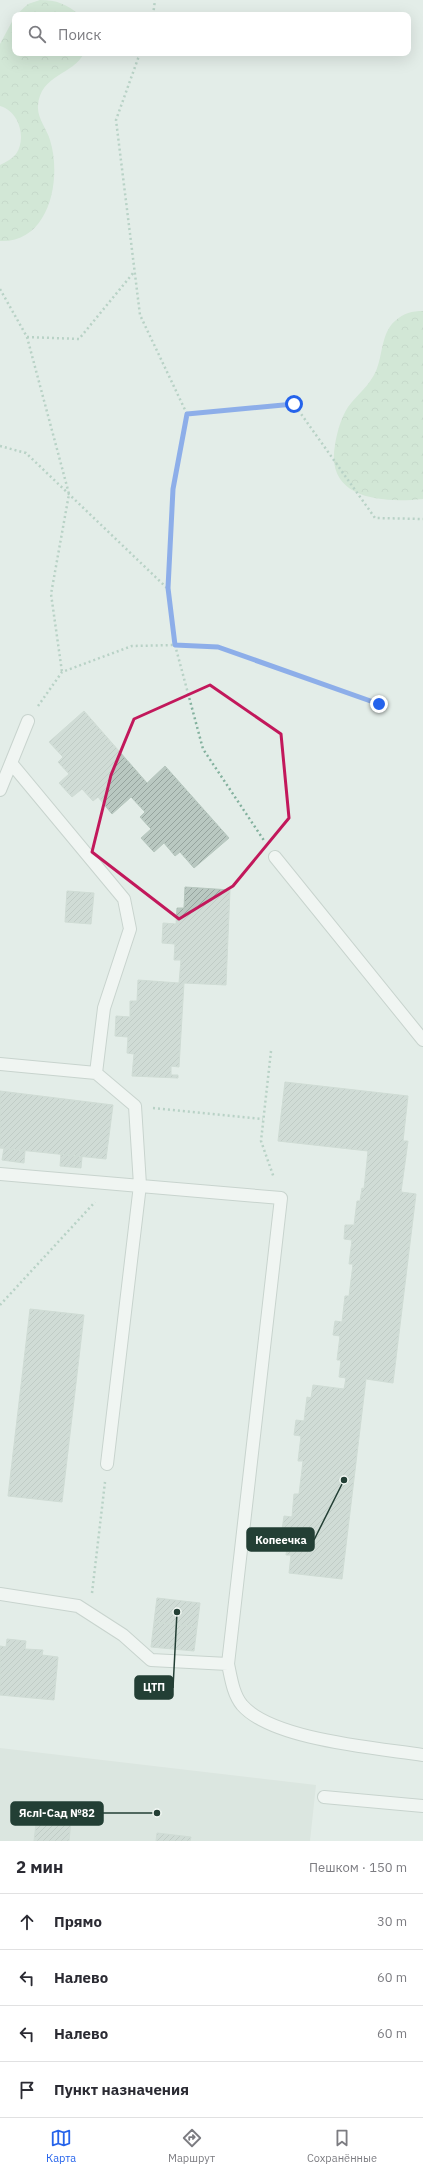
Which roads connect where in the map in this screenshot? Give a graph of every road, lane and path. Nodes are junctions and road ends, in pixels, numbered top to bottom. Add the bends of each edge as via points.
1 (155, 0) edge
2 (153, 12) edge
3 (139, 56) edge
4 (134, 272) junction
5 (0, 289) edge
6 (27, 337) junction
7 (187, 414) junction
8 (0, 446) edge
9 (69, 494) junction
10 (423, 519) edge
11 (168, 588) junction
12 (175, 645) junction
13 (62, 672) junction
14 (379, 704) dead end
15 (28, 721) joint
16 (11, 763) junction
17 (0, 790) edge
18 (275, 857) joint
19 (423, 1040) edge
20 (271, 1051) dead end
21 (0, 1064) edge
22 (96, 1073) junction
23 (135, 1106) junction
24 (263, 1119) junction
25 (0, 1174) edge
26 (113, 1183) junction
27 (140, 1185) junction
28 (281, 1198) junction
29 (0, 1305) edge
30 (107, 1464) joint
31 (0, 1594) edge
32 (90, 1614) junction
33 (228, 1664) junction
34 (423, 1755) edge
35 (324, 1797) dead end
36 (423, 1806) edge

1 - 2 path
3 - 4 path via 116,120
4 - 6 path via 79,339
4 - 7 path via 140,315
5 - 6 path
6 - 9 path
7 - 10 path via 294,404 376,518
7 - 11 path via 173,489
8 - 9 path via 26,453
9 - 11 path
9 - 13 path via 51,594
11 - 12 path
12 - 13 path via 132,646
12 - 14 path via 218,647
12 - 18 path via 203,749
13 - 15 path
15 - 16 street
16 - 17 street
16 - 22 street via 124,899 130,929 104,1008
18 - 19 street
20 - 24 path
21 - 22 street
22 - 23 street
23 - 24 path
23 - 27 street
24 - 28 path via 260,1141
25 - 26 street
26 - 27 street
26 - 29 path
27 - 28 street
27 - 30 street
28 - 33 street
30 - 32 path
31 - 32 street via 78,1606
32 - 33 street via 123,1635 151,1660
33 - 34 street via 234,1689 243,1705 262,1718 303,1736
35 - 36 street

